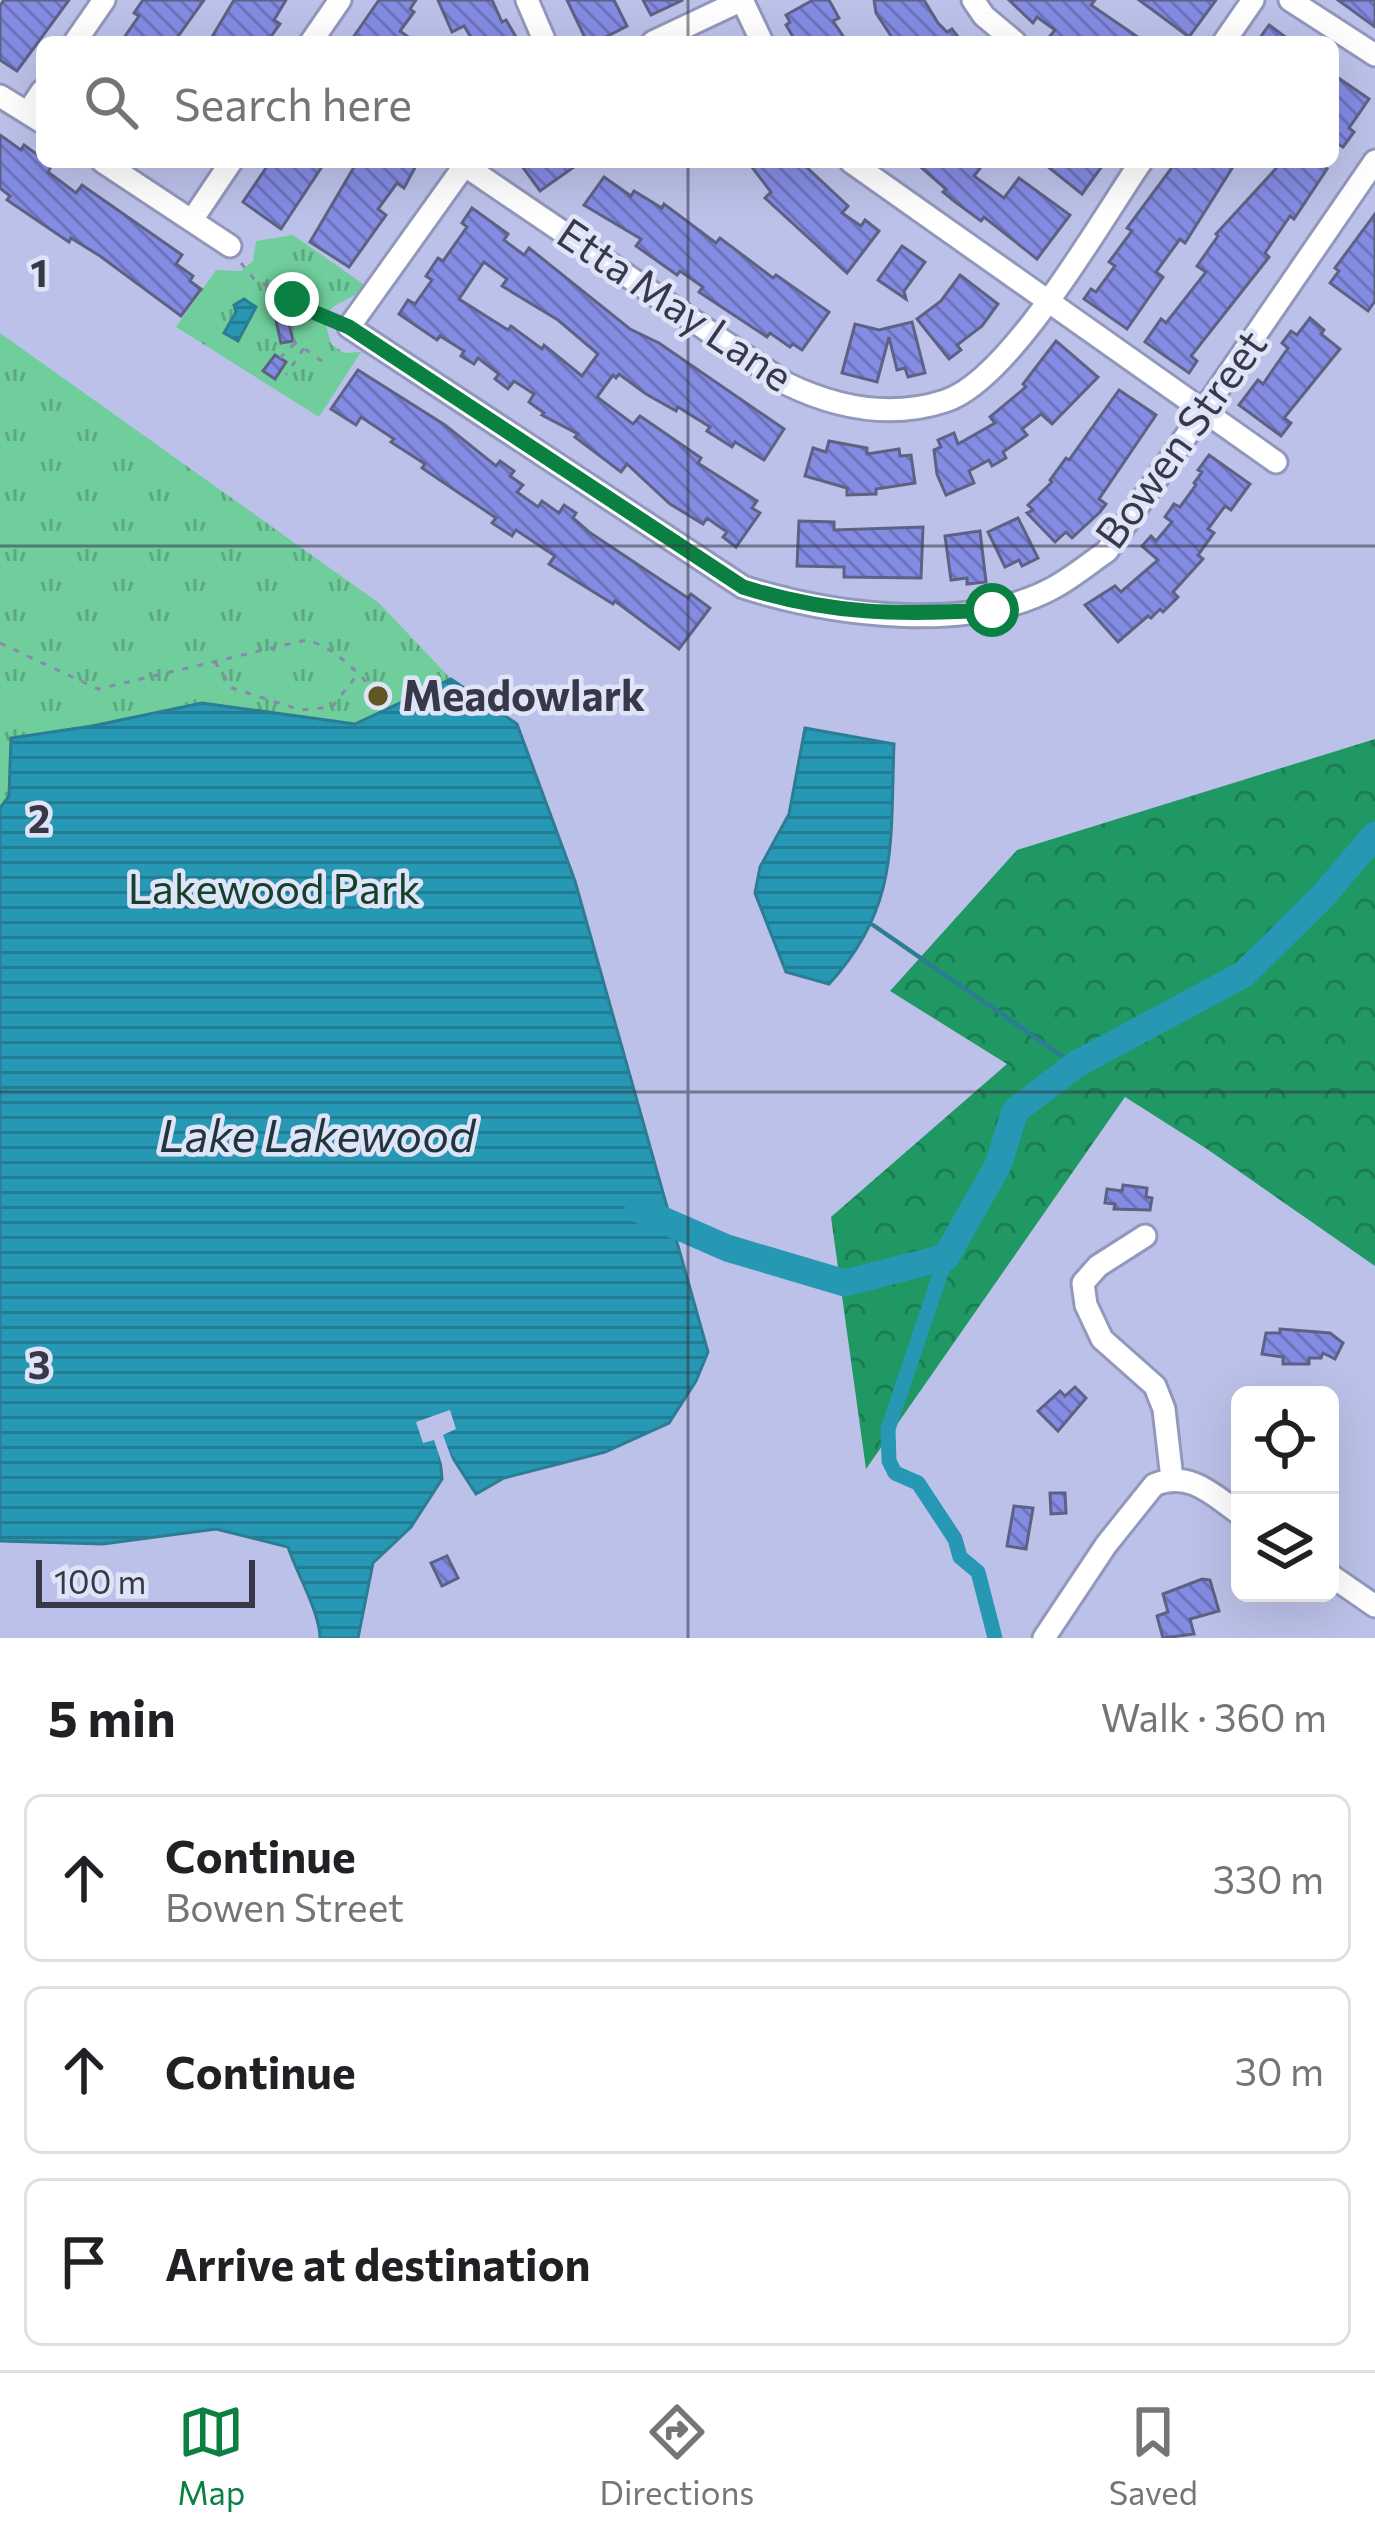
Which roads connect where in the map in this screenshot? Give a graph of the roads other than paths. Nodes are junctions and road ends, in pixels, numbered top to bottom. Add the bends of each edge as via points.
1 (104, 0) edge
2 (340, 0) edge
3 (527, 0) edge
4 (742, 0) edge
5 (973, 0) edge
6 (1253, 0) edge
7 (1290, 0) edge
8 (79, 36) edge
9 (315, 36) edge
10 (542, 36) edge
11 (666, 36) edge
12 (759, 36) edge
13 (1008, 36) edge
14 (1228, 36) edge
15 (1375, 56) edge
16 (0, 96) edge
17 (35, 117) edge
18 (1375, 161) edge
19 (112, 168) edge
20 (227, 168) edge
21 (463, 168) edge
22 (472, 168) edge
23 (858, 168) edge
24 (1137, 168) edge
25 (192, 220) junction
26 (230, 246) road end
27 (1046, 301) junction
28 (1205, 411) junction
29 (1276, 462) dead end
30 (1144, 1236) dead end
31 (1172, 1479) junction
32 (1231, 1508) edge
33 (1339, 1581) edge
34 (1375, 1606) edge
35 (1044, 1638) edge

1 - 8 street
2 - 9 street
3 - 10 street
4 - 11 street
4 - 12 street
5 - 13 street
6 - 14 street
7 - 15 street
16 - 17 street
18 - 28 street, Bowen Street
19 - 25 street
20 - 25 street
21 - 28 street, Bowen Street via 349,327 743,587 802,605 905,615 992,610 1052,589 1107,550
22 - 27 street, Etta May Lane via 820,400 878,412 948,400 998,366
23 - 27 street
24 - 27 street, Etta May Lane
25 - 26 street
27 - 28 street
28 - 29 street
30 - 31 street via 1083,1283 1102,1339 1155,1386
31 - 32 street via 1191,1480
31 - 35 street via 1144,1493
33 - 34 street

